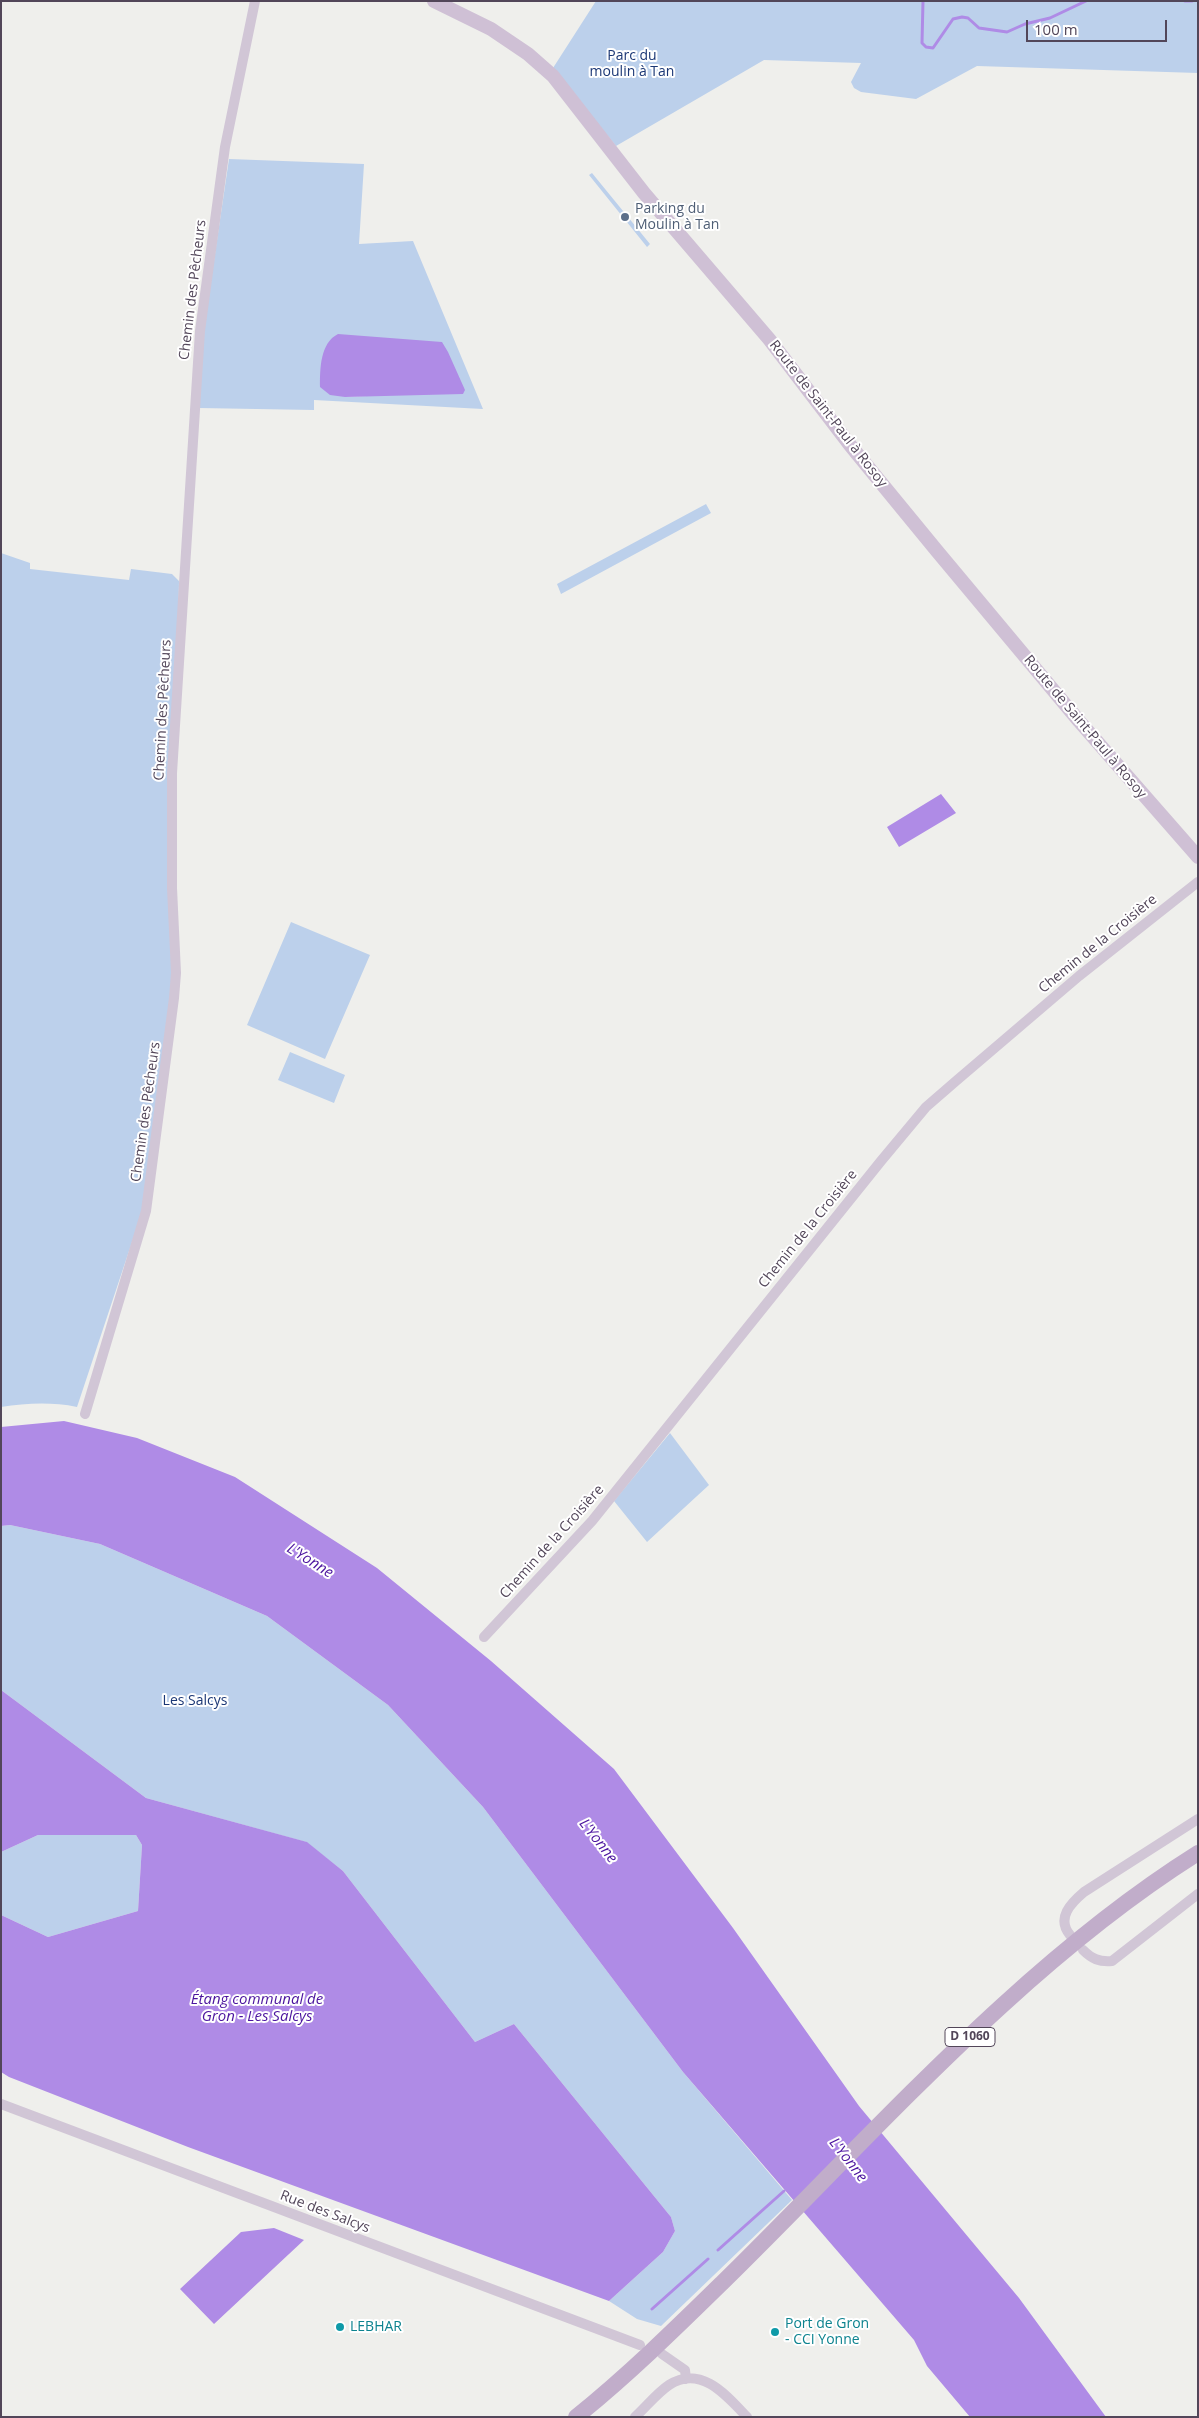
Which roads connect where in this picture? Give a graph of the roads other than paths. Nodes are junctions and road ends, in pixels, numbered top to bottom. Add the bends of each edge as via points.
1 (255, 1) edge
2 (434, 1) edge
3 (1198, 857) edge
4 (1198, 882) edge
5 (85, 1414) dead end
6 (484, 1637) dead end
7 (1198, 1819) edge
8 (1198, 1853) edge
9 (1198, 1894) edge
10 (1070, 1935) dead end
11 (1083, 1950) dead end
12 (1, 2104) edge
13 (640, 2345) dead end
14 (662, 2354) dead end
15 (686, 2379) junction
16 (576, 2417) edge
17 (635, 2417) edge
18 (747, 2417) edge

1 - 5 street, Chemin des Pêcheurs via 226,147 200,330 172,773 174,998 146,1212
2 - 3 street, Route de Saint-Paul à Rosoy via 491,30 528,54 553,76 644,193 769,339 850,445 1079,721
4 - 6 street, Chemin de la Croisière via 1079,976 926,1107 592,1521
7 - 10 street via 1072,1902 1065,1912 1064,1921
8 - 16 main road, D 1060 via 1092,1930 1001,2007 676,2328
9 - 11 street via 1112,1961 1094,1959
12 - 13 street, Rue des Salcys
14 - 15 street via 686,2370
15 - 17 street via 669,2385
15 - 18 street via 715,2386

